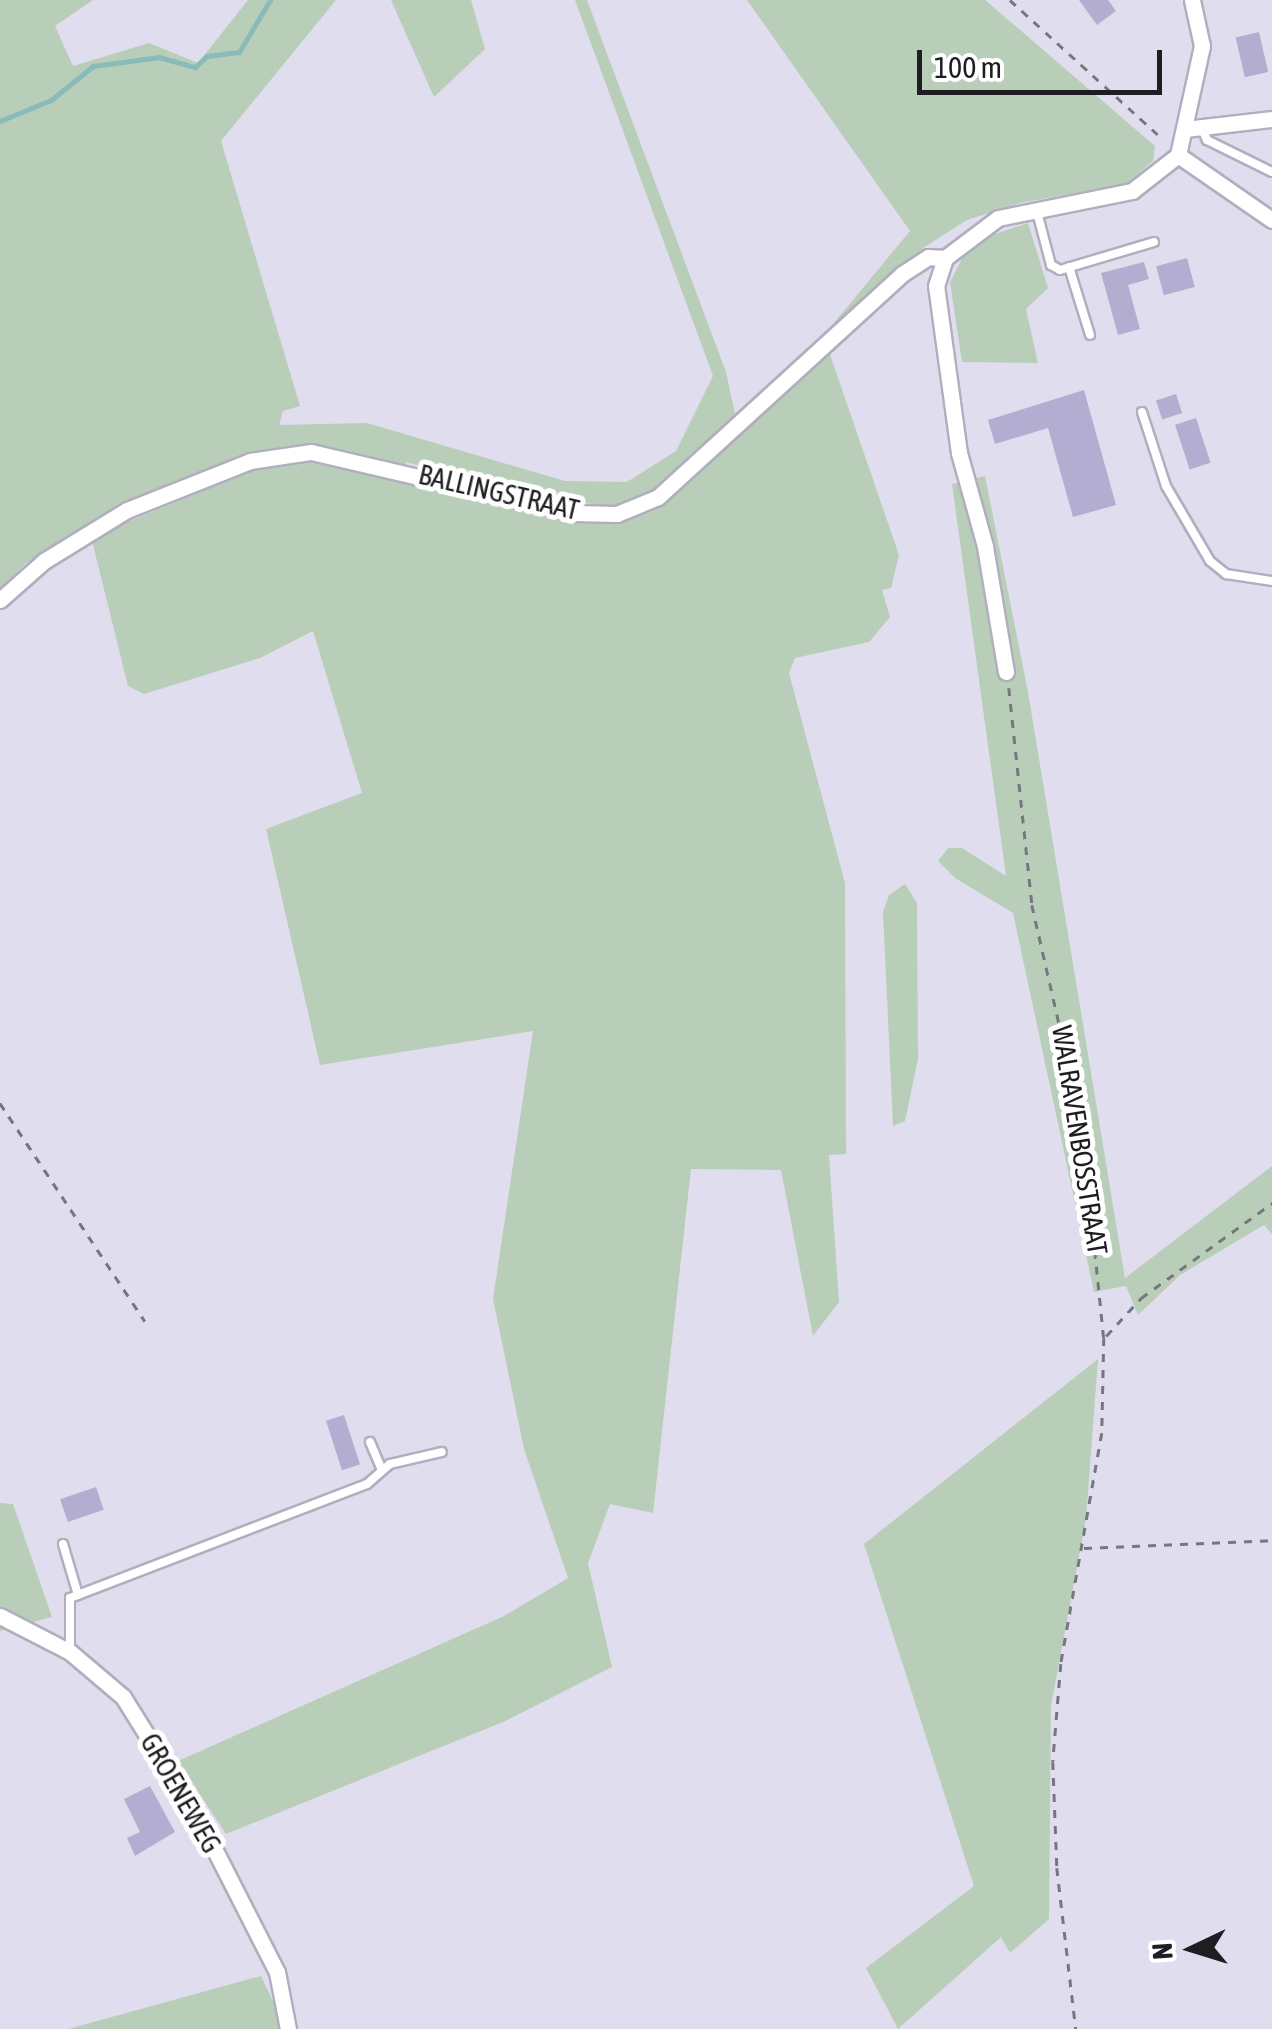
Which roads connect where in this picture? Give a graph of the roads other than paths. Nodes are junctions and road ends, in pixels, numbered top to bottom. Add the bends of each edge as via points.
1 (1192, 0) edge
2 (1272, 119) edge
3 (1185, 128) junction
4 (1203, 132) junction
5 (1178, 155) junction
6 (1272, 172) edge
7 (1037, 212) junction
8 (1272, 220) edge
9 (1154, 242) dead end
10 (945, 258) junction
11 (1070, 268) junction
12 (1090, 335) dead end
13 (1142, 412) dead end
14 (1272, 582) edge
15 (0, 600) edge
16 (1006, 672) road end
17 (370, 1442) dead end
18 (442, 1452) dead end
19 (382, 1470) junction
20 (63, 1544) dead end
21 (78, 1595) junction
22 (0, 1616) edge
23 (70, 1652) junction
24 (288, 2029) edge

1 - 3 street via 1202,46
2 - 4 street
3 - 4 street
3 - 5 street
4 - 6 lane
5 - 7 street, BALLINGSTRAAT via 1132,191
5 - 8 street
7 - 10 street, BALLINGSTRAAT via 976,229
7 - 11 lane via 1051,265
9 - 11 lane
10 - 15 street, BALLINGSTRAAT via 928,258 902,274 658,497 617,514 574,513 310,452 250,461 127,510 44,560
10 - 16 street via 936,286 959,452 985,546
11 - 12 lane
13 - 14 lane via 1166,486 1210,562 1226,574
17 - 19 lane
18 - 19 lane
19 - 21 lane via 367,1484
20 - 21 lane
21 - 23 lane via 70,1598 66,1617
22 - 23 street, GROENEWEG
23 - 24 street, GROENEWEG via 123,1697 198,1818 276,1972

